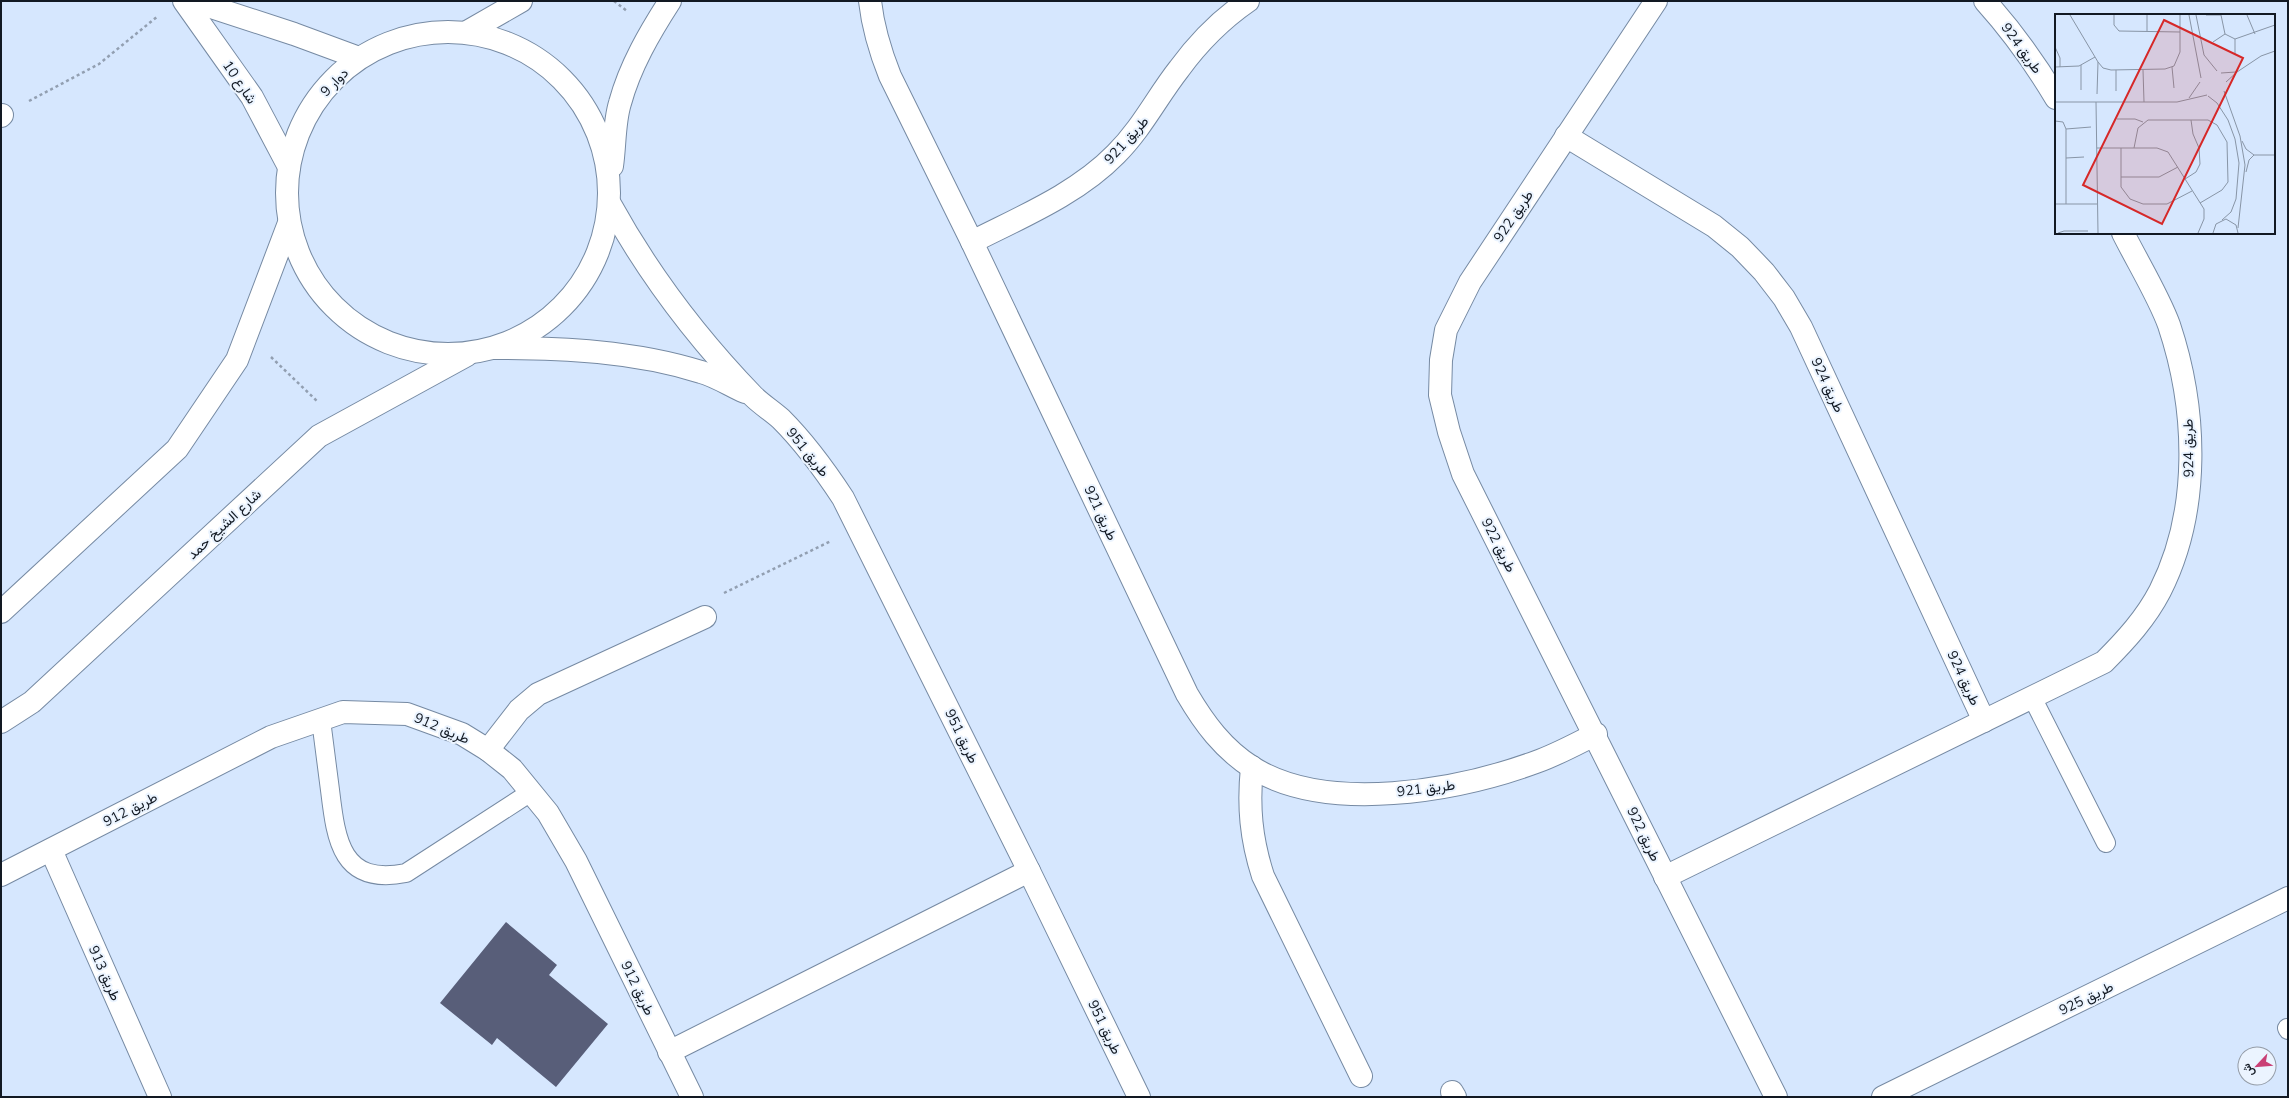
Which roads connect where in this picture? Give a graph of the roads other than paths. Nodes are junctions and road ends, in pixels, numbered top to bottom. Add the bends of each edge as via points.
1 (184, 1) edge
2 (193, 1) edge
3 (521, 1) edge
4 (670, 1) edge
5 (870, 1) edge
6 (1248, 1) edge
7 (1656, 1) edge
8 (1985, 1) edge
9 (467, 32) junction
10 (359, 58) junction
11 (2055, 96) edge
12 (1566, 136) junction
13 (289, 167) junction
14 (610, 196) junction
15 (289, 224) junction
16 (2123, 234) edge
17 (972, 242) junction
18 (494, 348) junction
19 (468, 355) junction
20 (753, 396) junction
21 (1, 612) edge
22 (705, 617) road end
23 (2032, 697) junction
24 (321, 720) junction
25 (1984, 721) junction
26 (1, 722) edge
27 (1596, 734) junction
28 (488, 750) junction
29 (1252, 767) junction
30 (531, 792) junction
31 (2106, 843) dead end
32 (51, 850) junction
33 (1029, 871) junction
34 (1, 875) edge
35 (1665, 877) junction
36 (2288, 898) edge
37 (670, 1052) junction
38 (1361, 1076) dead end
39 (160, 1097) edge
40 (692, 1097) edge
41 (1139, 1097) edge
42 (1776, 1097) edge
43 (1884, 1097) edge

1 - 13 street, شارع 10 via 252,97
2 - 10 street
3 - 9 street
4 - 14 street via 638,57 620,103
5 - 17 street, طريق 921 via 880,52
6 - 17 street, طريق 921 via 1217,26 1197,47 1178,70 1141,127 1116,155 1054,200
7 - 12 street, طريق 922
8 - 11 street, طريق 924 via 2034,61
9 - 10 street, دوار 9 via 410,35
9 - 14 street, دوار 9 via 511,44 537,59 550,67 581,101 602,142
10 - 13 street, دوار 9 via 326,87 302,124
12 - 25 street, طريق 924 via 1714,226 1740,247 1784,298 1801,327
12 - 27 street, طريق 922 via 1470,282 1446,330 1441,360 1440,395 1463,474
13 - 15 street, دوار 9 via 286,195
14 - 18 street, دوار 9 via 596,260 565,306
14 - 20 street, طريق 951 via 632,245 658,284 687,322
15 - 19 street, دوار 9 via 306,269 335,308 374,337 420,353
15 - 21 street via 237,360 177,449
16 - 23 street, طريق 924 via 2168,324 2186,393 2190,428 2188,499 2172,563 2160,591 2144,617 2104,662
17 - 29 street, طريق 921 via 1187,694 1204,722 1226,747
18 - 19 street, دوار 9
18 - 20 street, طريق 951 via 547,348 651,360 702,372
19 - 26 street, شارع الشيخ حمد via 319,436 32,702
20 - 33 street, طريق 951 via 780,418 803,443 835,486
22 - 28 street via 538,694 519,710
23 - 25 street, طريق 924
23 - 31 lane
24 - 28 street, طريق 912 via 343,712 407,714 462,734
24 - 30 lane via 334,829 340,847 352,863 368,873 387,877 406,873
24 - 32 street, طريق 912 via 271,737
25 - 35 street, طريق 924
27 - 29 street, طريق 921 via 1536,762 1473,782 1408,792 1318,792 1273,779
27 - 35 street, طريق 922
28 - 30 street, طريق 912 via 512,769
29 - 38 street via 1250,822 1263,876
30 - 37 street, طريق 912 via 548,813 576,861
32 - 34 street, طريق 912
32 - 39 street, طريق 913
33 - 37 street
33 - 41 street, طريق 951
35 - 42 street, طريق 922
36 - 43 street, طريق 925
37 - 40 street, طريق 912

